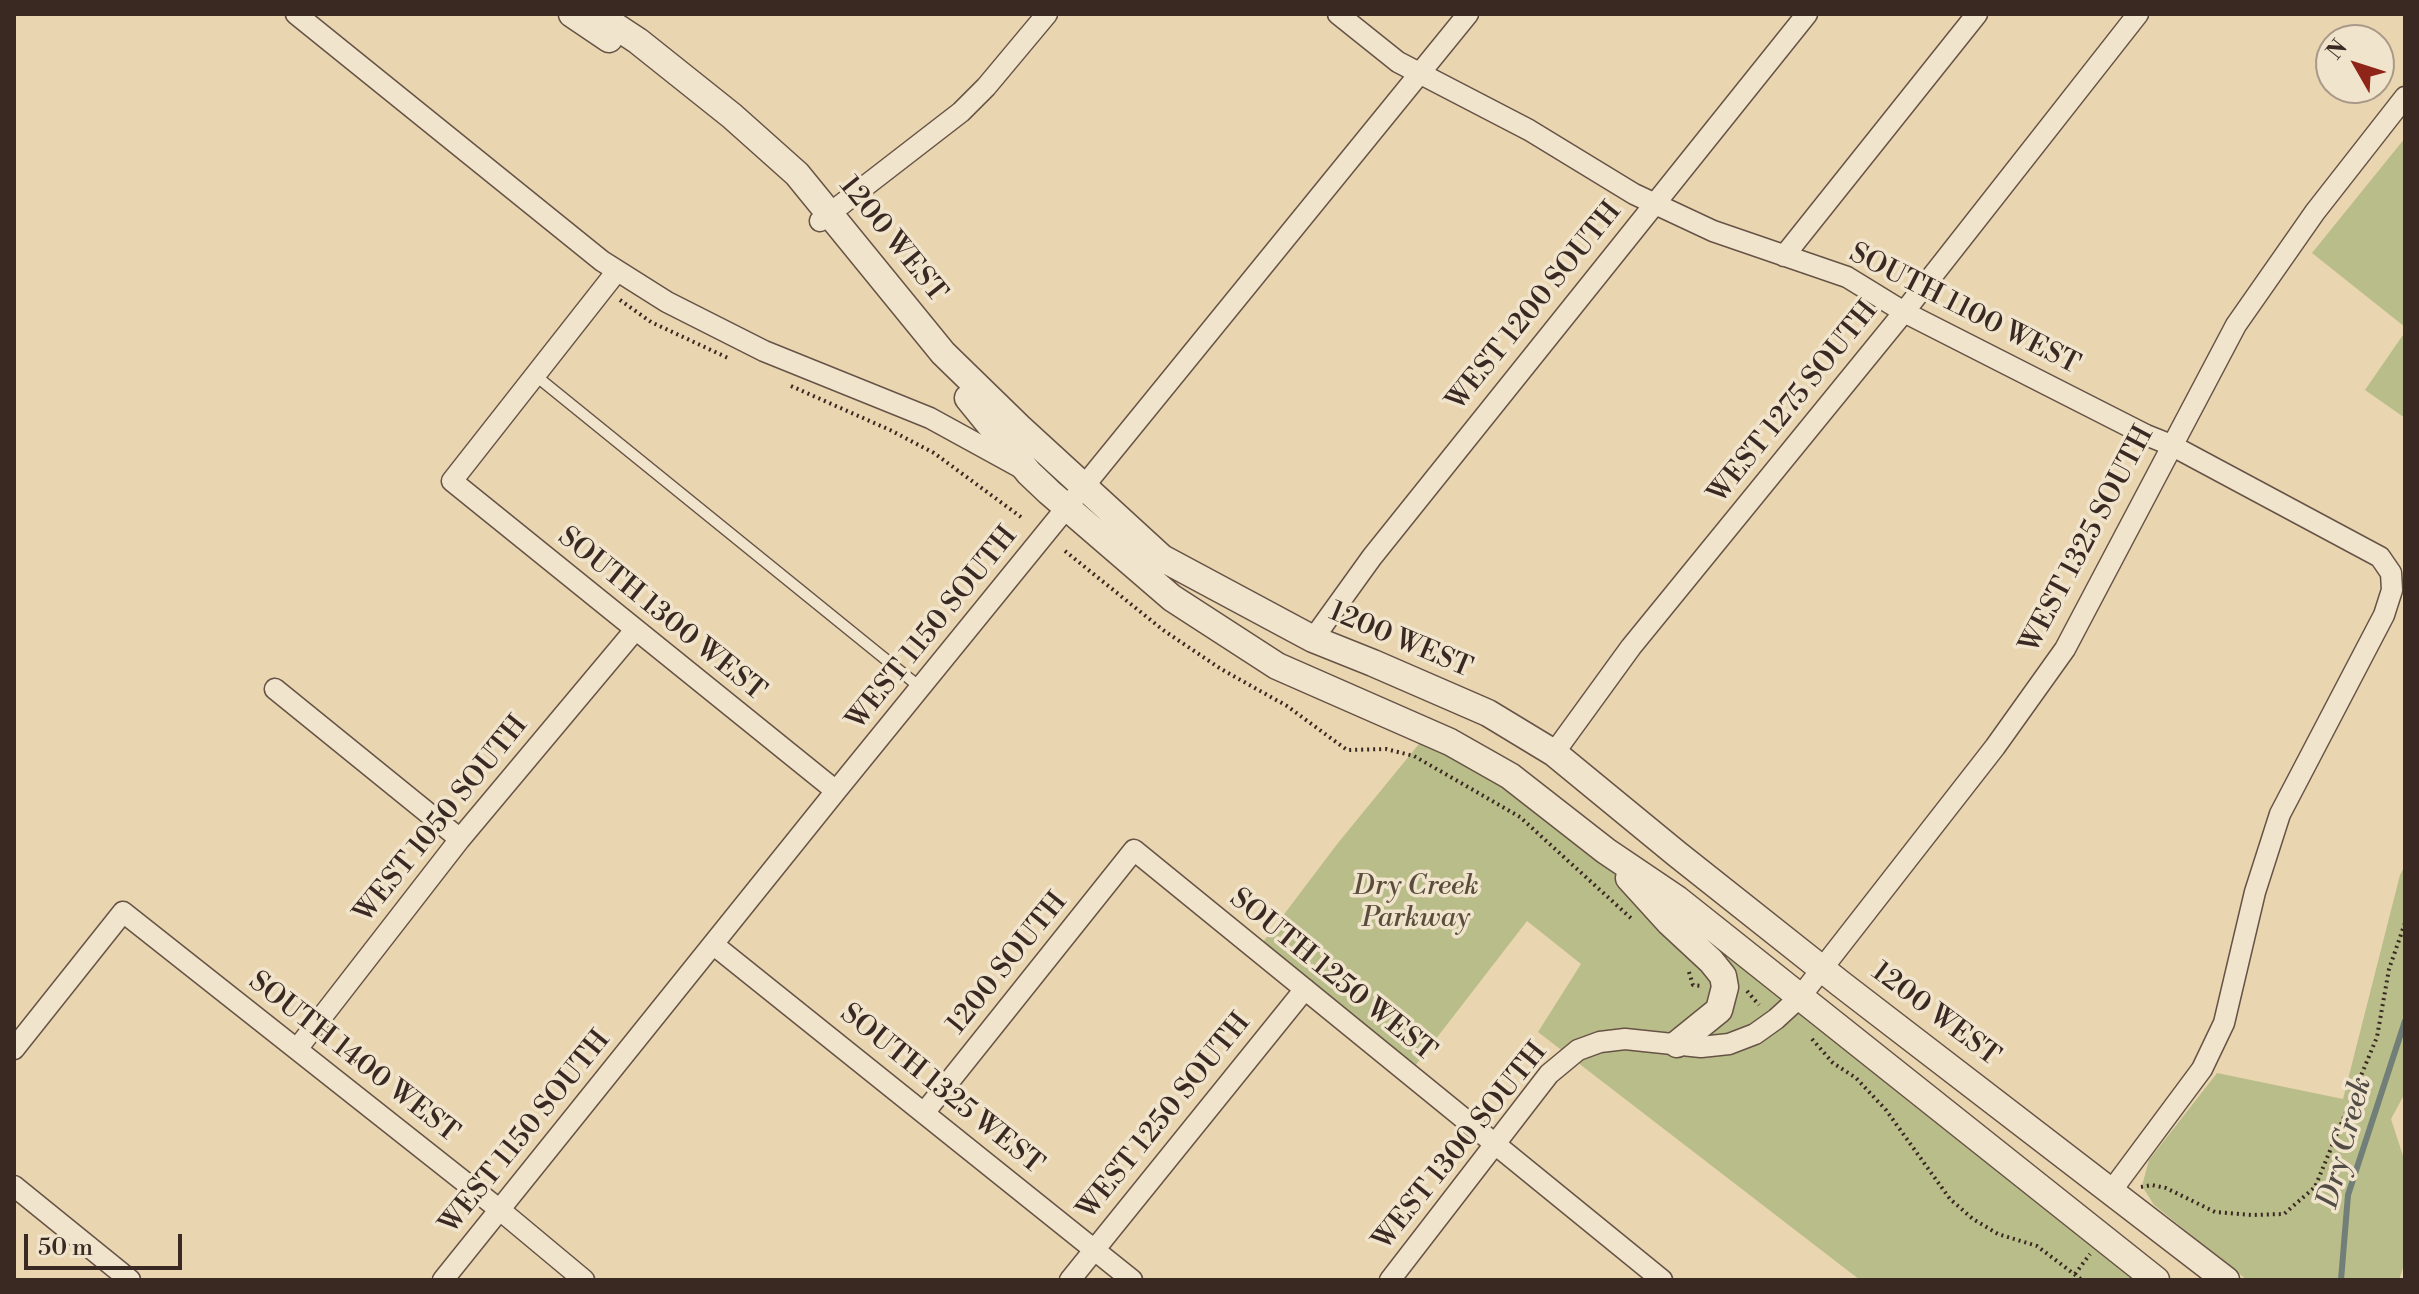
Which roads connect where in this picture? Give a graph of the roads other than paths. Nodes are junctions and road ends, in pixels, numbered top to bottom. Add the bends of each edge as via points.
1 (296, 14) edge
2 (572, 14) edge
3 (597, 14) edge
4 (1047, 14) edge
5 (1338, 14) edge
6 (1468, 14) edge
7 (1807, 14) edge
8 (1977, 14) edge
9 (2138, 14) edge
10 (1420, 74) junction
11 (2405, 97) edge
12 (1653, 203) junction
13 (825, 217) junction
14 (1784, 256) junction
15 (617, 271) junction
16 (1904, 312) junction
17 (536, 376) junction
18 (2171, 445) junction
19 (1029, 473) junction
20 (1084, 486) junction
21 (1067, 508) junction
22 (635, 630) junction
23 (1313, 639) junction
24 (921, 688) junction
25 (275, 689) dead end
26 (1554, 753) junction
27 (836, 791) junction
28 (460, 839) junction
29 (1134, 850) joint
30 (1606, 851) junction
31 (714, 945) junction
32 (1822, 969) junction
33 (1305, 989) junction
34 (1800, 997) junction
35 (1677, 1044) junction
36 (14, 1049) edge
37 (297, 1049) junction
38 (924, 1113) junction
39 (1494, 1145) junction
40 (14, 1186) edge
41 (2112, 1190) junction
42 (500, 1210) junction
43 (1094, 1249) junction
44 (130, 1280) edge
45 (443, 1280) edge
46 (584, 1280) edge
47 (1070, 1280) edge
48 (1132, 1280) edge
49 (1390, 1280) edge
50 (1662, 1280) edge
51 (2156, 1280) edge
52 (2226, 1280) edge

1 - 15 street
2 - 13 street, 1200 WEST via 657,72
3 - 13 street, 1200 WEST via 732,116 797,174
4 - 13 street via 961,112
5 - 10 street, SOUTH 1100 WEST
6 - 10 street, WEST 1150 SOUTH
7 - 12 street, WEST 1200 SOUTH
8 - 14 street
9 - 16 street, WEST 1275 SOUTH
10 - 12 street, SOUTH 1100 WEST
10 - 20 street, WEST 1150 SOUTH
11 - 18 street, WEST 1325 SOUTH via 2236,325
12 - 14 street, SOUTH 1100 WEST
12 - 23 street, WEST 1200 SOUTH
13 - 19 street, 1200 WEST via 908,332
13 - 20 street, 1200 WEST via 943,353
14 - 16 street, SOUTH 1100 WEST via 1847,277
15 - 17 street
15 - 19 street via 725,333 930,418
16 - 18 street, SOUTH 1100 WEST
16 - 26 street, WEST 1275 SOUTH via 1631,647
17 - 22 street, SOUTH 1300 WEST via 452,481
17 - 24 lane
18 - 32 street, WEST 1325 SOUTH via 2065,649
18 - 41 street, SOUTH 1100 WEST via 2380,557 2391,573 2392,590 2384,615 2280,814 2224,1023 2202,1069
19 - 21 street, 1200 WEST
20 - 21 street, WEST 1150 SOUTH
20 - 23 street, 1200 WEST via 1162,558
21 - 24 street, WEST 1150 SOUTH
21 - 30 street, 1200 WEST via 1172,598 1277,666 1474,755 1510,776
22 - 27 street, SOUTH 1300 WEST
22 - 28 street, WEST 1050 SOUTH
23 - 26 street, 1200 WEST via 1488,713
24 - 27 street, WEST 1150 SOUTH
25 - 28 street
26 - 32 street, 1200 WEST
27 - 31 street, WEST 1150 SOUTH
28 - 37 street, WEST 1050 SOUTH
29 - 33 street, SOUTH 1250 WEST
29 - 38 street, 1200 SOUTH
30 - 34 street, 1200 WEST via 1677,899
30 - 35 street via 1723,976 1719,1010
31 - 38 street, SOUTH 1325 WEST
31 - 42 street, WEST 1150 SOUTH
32 - 34 street, WEST 1325 SOUTH
32 - 41 street, 1200 WEST
33 - 39 street, SOUTH 1250 WEST
33 - 43 street, WEST 1250 SOUTH
34 - 35 street, WEST 1300 SOUTH via 1755,1034 1729,1044
34 - 51 street, 1200 WEST
35 - 39 street, WEST 1300 SOUTH via 1625,1039 1578,1050 1549,1074
36 - 37 street, SOUTH 1400 WEST via 123,912
37 - 42 street, SOUTH 1400 WEST
38 - 43 street, SOUTH 1325 WEST
39 - 49 street, WEST 1300 SOUTH
39 - 50 street, SOUTH 1250 WEST
40 - 44 street
41 - 52 street, 1200 WEST
42 - 45 street, WEST 1150 SOUTH
42 - 46 street, SOUTH 1400 WEST
43 - 47 street, WEST 1250 SOUTH
43 - 48 street, SOUTH 1325 WEST

